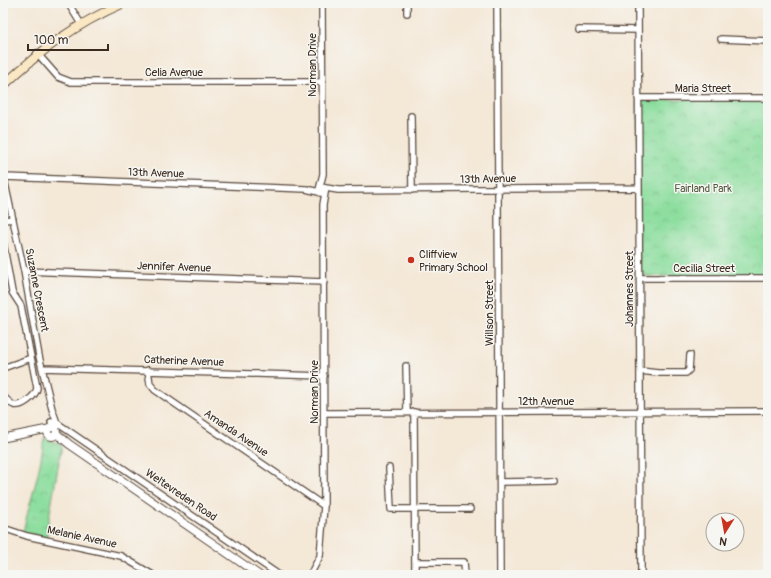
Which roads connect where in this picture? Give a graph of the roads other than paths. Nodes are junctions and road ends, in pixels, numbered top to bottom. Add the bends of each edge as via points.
1 (68, 3) edge
2 (124, 3) edge
3 (322, 3) edge
4 (407, 3) edge
5 (497, 3) edge
6 (638, 3) edge
7 (407, 13) dead end
8 (81, 24) junction
9 (578, 29) dead end
10 (638, 30) junction
11 (721, 39) dead end
12 (768, 41) edge
13 (37, 53) junction
14 (322, 82) junction
15 (3, 86) edge
16 (638, 98) junction
17 (768, 98) edge
18 (411, 116) dead end
19 (4, 176) edge
20 (639, 188) junction
21 (498, 189) junction
22 (323, 190) junction
23 (412, 190) junction
24 (14, 219) junction
25 (3, 220) edge
26 (3, 242) edge
27 (24, 271) junction
28 (640, 278) junction
29 (768, 278) edge
30 (324, 282) junction
31 (30, 299) junction
32 (18, 300) junction
33 (690, 355) dead end
34 (31, 358) junction
35 (406, 366) dead end
36 (3, 368) edge
37 (42, 368) junction
38 (148, 370) junction
39 (640, 371) junction
40 (324, 376) junction
41 (6, 399) dead end
42 (768, 411) edge
43 (407, 412) junction
44 (414, 412) junction
45 (500, 412) junction
46 (640, 412) junction
47 (324, 413) junction
48 (53, 429) junction
49 (3, 438) edge
50 (389, 468) dead end
51 (500, 482) junction
52 (554, 482) dead end
53 (324, 506) junction
54 (414, 509) junction
55 (470, 509) dead end
56 (3, 528) edge
57 (415, 562) junction
58 (153, 575) edge
59 (259, 575) edge
60 (279, 575) edge
61 (310, 575) edge
62 (415, 575) edge
63 (465, 575) edge
64 (500, 575) edge
65 (641, 575) edge

1 - 8 street
2 - 8 main road
3 - 14 street, Norman Drive
4 - 7 street
5 - 21 street, Willson Street
6 - 10 street, Johannes Street
8 - 13 main road
9 - 10 street
10 - 16 street, Johannes Street
11 - 12 street
13 - 14 street, Celia Avenue via 58,77 72,82
13 - 15 main road
14 - 22 street, Norman Drive
16 - 17 street, Maria Street
16 - 20 street, Johannes Street
18 - 23 street
19 - 22 street, 13th Avenue
19 - 24 street, Suzanne Crescent
20 - 21 street, 13th Avenue
20 - 28 street, Johannes Street
21 - 23 street, 13th Avenue
21 - 45 street, Willson Street
22 - 23 street, 13th Avenue
22 - 30 street, Norman Drive
24 - 25 street
24 - 27 street, Suzanne Crescent
26 - 32 street via 11,291
27 - 30 street, Jennifer Avenue
27 - 31 street, Suzanne Crescent
28 - 29 street, Cecilia Street
28 - 39 street, Johannes Street
30 - 40 street, Norman Drive
31 - 32 street
31 - 37 street, Suzanne Crescent
32 - 34 street via 22,306
33 - 39 street via 689,370 686,373
34 - 36 street
34 - 41 street via 36,393 18,405 13,405
35 - 43 street
37 - 38 street, Catherine Avenue
37 - 48 street, Suzanne Crescent via 52,409
38 - 40 street, Catherine Avenue
38 - 53 street, Amanda Avenue via 150,384 155,390
39 - 46 street, Johannes Street
40 - 47 street, Norman Drive
42 - 46 street, 12th Avenue
43 - 44 street, 12th Avenue
43 - 47 street, 12th Avenue
44 - 45 street, 12th Avenue
44 - 54 street
45 - 46 street, 12th Avenue
45 - 51 street, Willson Street
46 - 65 street, Johannes Street
47 - 53 street, Norman Drive
48 - 49 street
48 - 59 street, Weltevreden Road via 69,444
48 - 60 street, Weltevreden Road via 71,433
50 - 54 street via 390,508
51 - 52 street
51 - 64 street, Willson Street
53 - 61 street, Norman Drive via 320,556
54 - 55 street
54 - 57 street
56 - 58 street, Melanie Avenue via 27,536 121,556
57 - 62 street
57 - 63 street via 464,562

